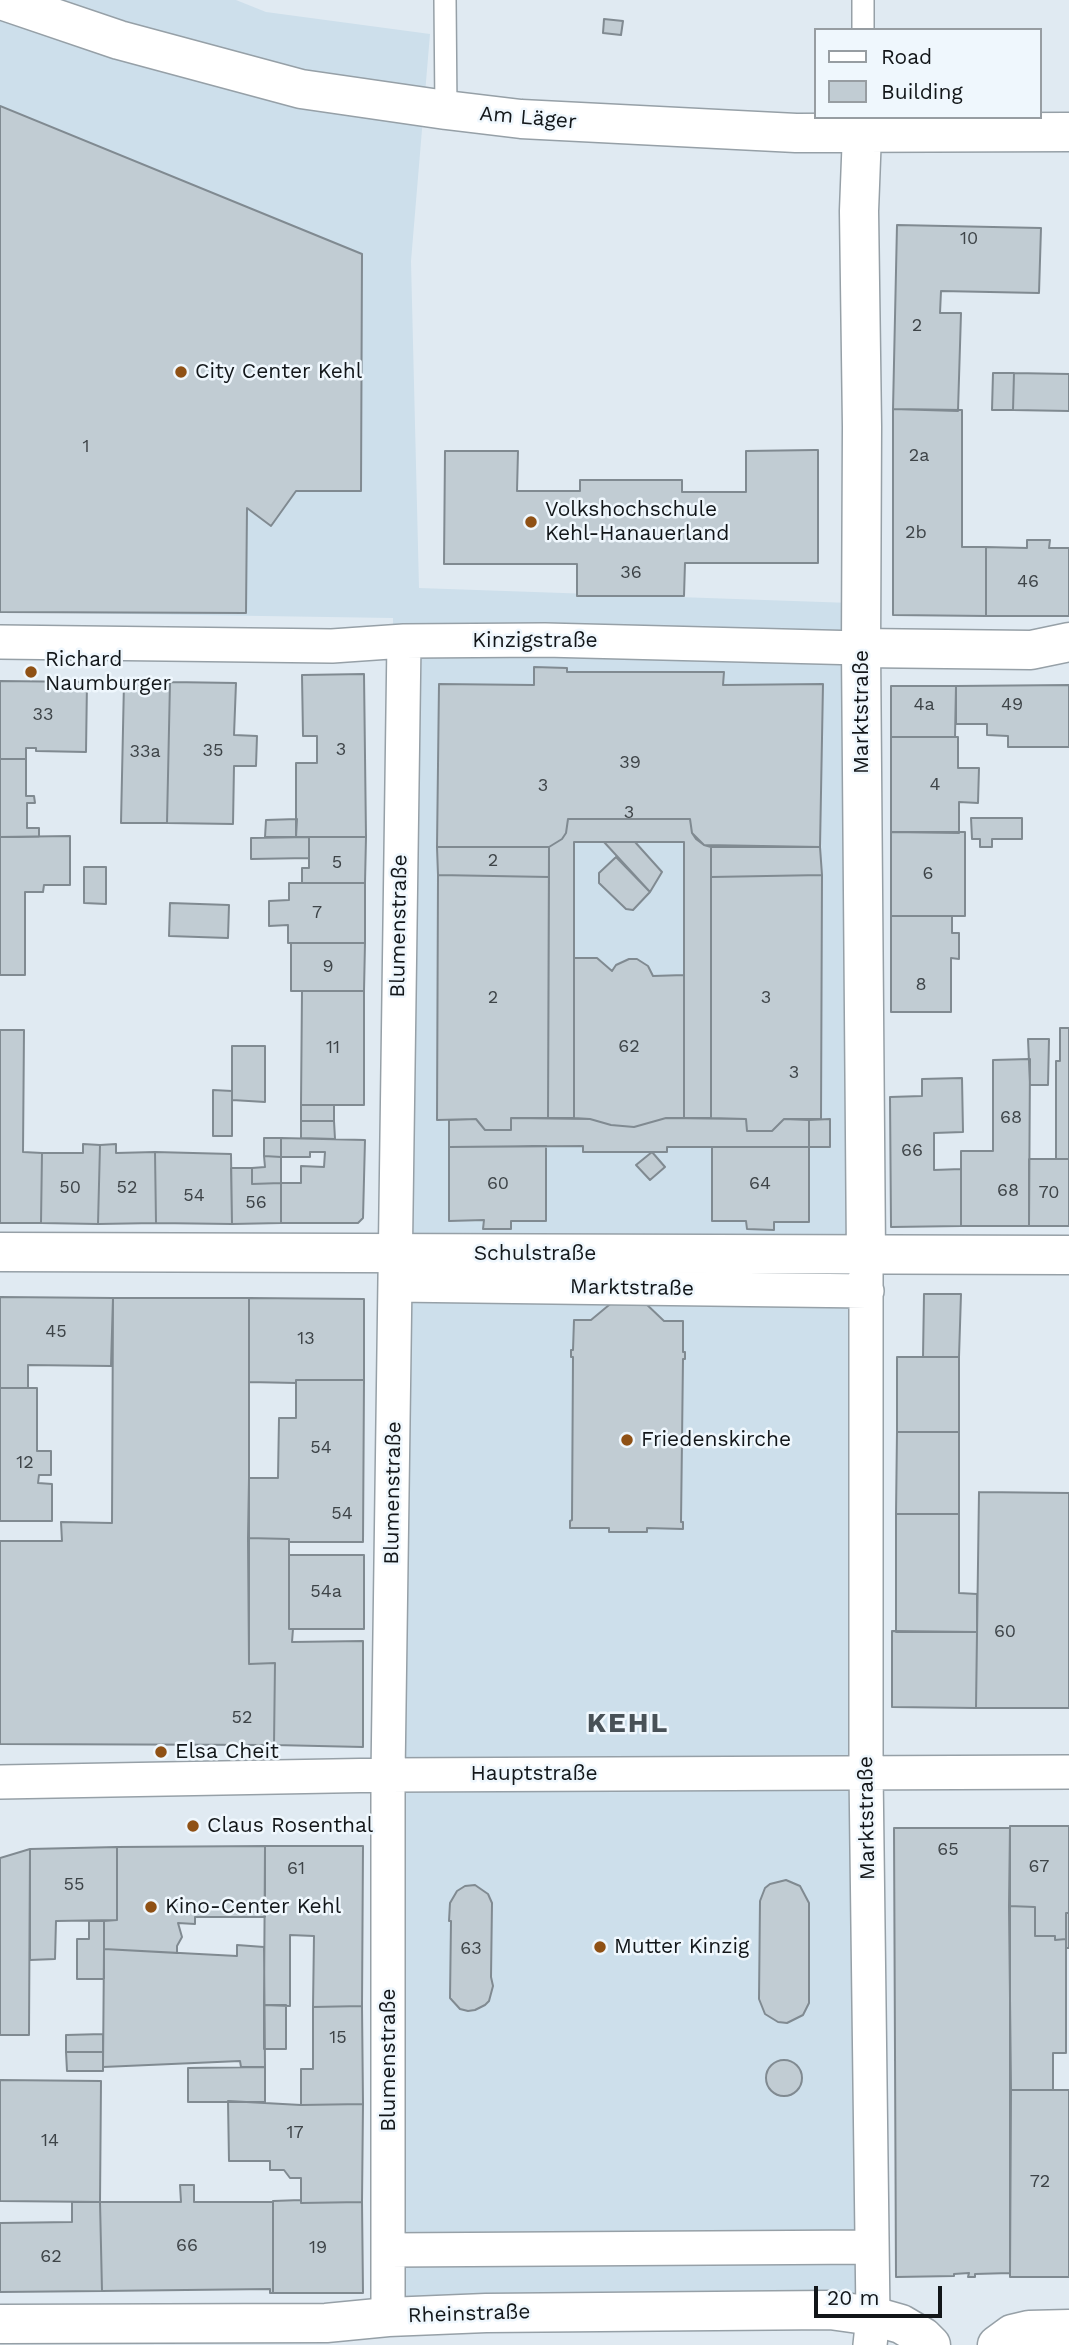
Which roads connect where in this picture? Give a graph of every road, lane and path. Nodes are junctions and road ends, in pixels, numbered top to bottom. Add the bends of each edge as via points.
1 (1, 0) edge
2 (445, 0) edge
3 (863, 0) edge
4 (863, 28) edge
5 (446, 110) junction
6 (862, 125) edge
7 (1069, 132) edge
8 (404, 641) junction
9 (0, 642) edge
10 (1069, 642) edge
11 (861, 648) junction
12 (0, 1252) edge
13 (1069, 1255) edge
14 (395, 1269) junction
15 (867, 1273) junction
16 (866, 1772) junction
17 (1069, 1772) edge
18 (388, 1774) junction
19 (0, 1782) edge
20 (872, 2247) junction
21 (389, 2250) junction
22 (0, 2324) edge
23 (1069, 2329) edge
24 (871, 2330) edge
25 (388, 2331) edge
26 (931, 2345) edge
27 (997, 2345) edge

1 - 5 street, Am Läger via 119,40 301,89
2 - 5 lane
3 - 4 lane
5 - 6 street, Am Läger via 520,119 796,132
6 - 7 street, Am Läger
6 - 11 street, Marktstraße
8 - 9 street, Kinzigstraße via 332,646
8 - 11 street, Kinzigstraße
8 - 14 street, Blumenstraße
10 - 11 street, Kinzigstraße via 1031,650
11 - 15 street, Marktstraße
12 - 14 street, Schulstraße
13 - 15 street, Schulstraße
14 - 15 street, Schulstraße
14 - 18 street, Blumenstraße
15 - 16 street, Marktstraße
16 - 17 street, Hauptstraße
16 - 18 street, Hauptstraße
16 - 20 street, Marktstraße
18 - 19 street, Hauptstraße
18 - 21 street, Blumenstraße
20 - 21 street
20 - 24 street, Marktstraße
21 - 25 street, Blumenstraße
22 - 25 street, Rheinstraße via 326,2323
23 - 27 street via 1020,2332
24 - 25 street, Rheinstraße via 816,2311 486,2313
24 - 26 street, Rheinstraße via 901,2324

